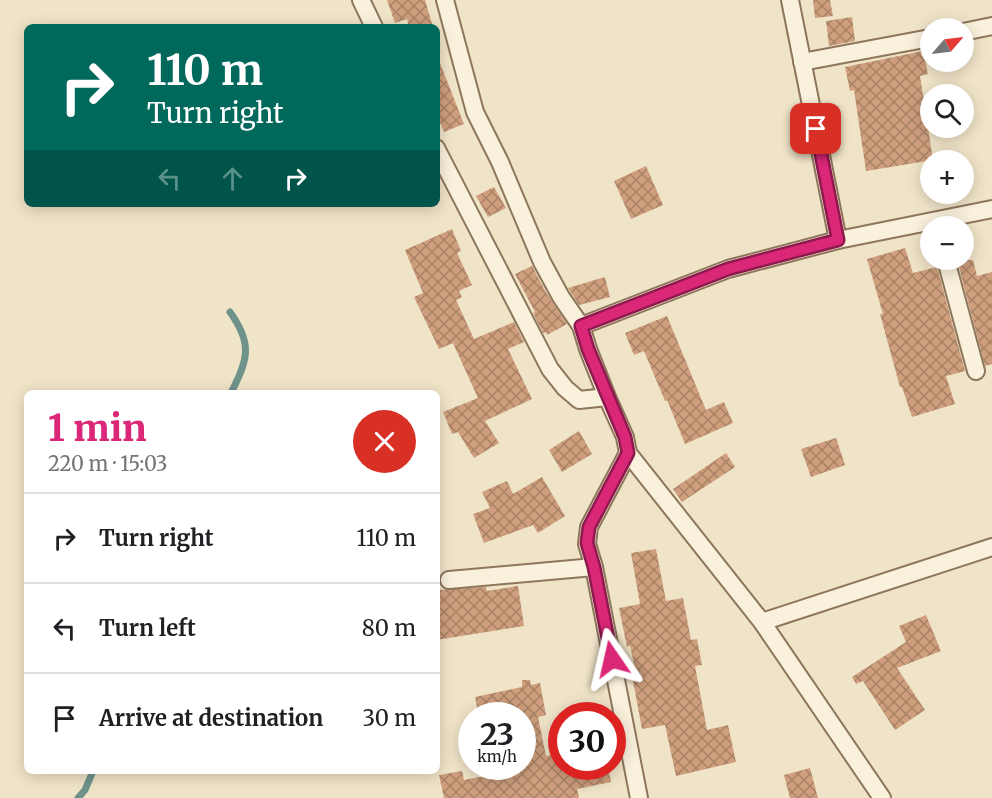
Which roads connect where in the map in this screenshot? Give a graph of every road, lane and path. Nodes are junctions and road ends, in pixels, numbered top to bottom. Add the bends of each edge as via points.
1 (361, 0) edge
2 (445, 0) edge
3 (790, 0) edge
4 (373, 24) edge
5 (992, 26) edge
6 (974, 30) edge
7 (920, 40) edge
8 (802, 62) junction
9 (440, 156) edge
10 (992, 209) edge
11 (964, 216) edge
12 (920, 226) edge
13 (838, 240) junction
14 (949, 270) edge
15 (581, 326) junction
16 (976, 371) dead end
17 (607, 397) junction
18 (628, 453) junction
19 (992, 547) edge
20 (594, 567) junction
21 (449, 580) dead end
22 (762, 622) junction
23 (639, 798) edge
24 (882, 798) edge

1 - 4 street
2 - 15 street via 475,112 542,262
3 - 8 street
5 - 6 street
7 - 8 street
8 - 13 street
9 - 17 street via 550,369 579,400
10 - 11 street
12 - 13 street
13 - 15 street via 728,269
14 - 16 street
15 - 17 street
17 - 18 street
18 - 20 street via 589,527 587,543
18 - 22 street
19 - 22 street
20 - 21 street
20 - 23 street
22 - 24 street

